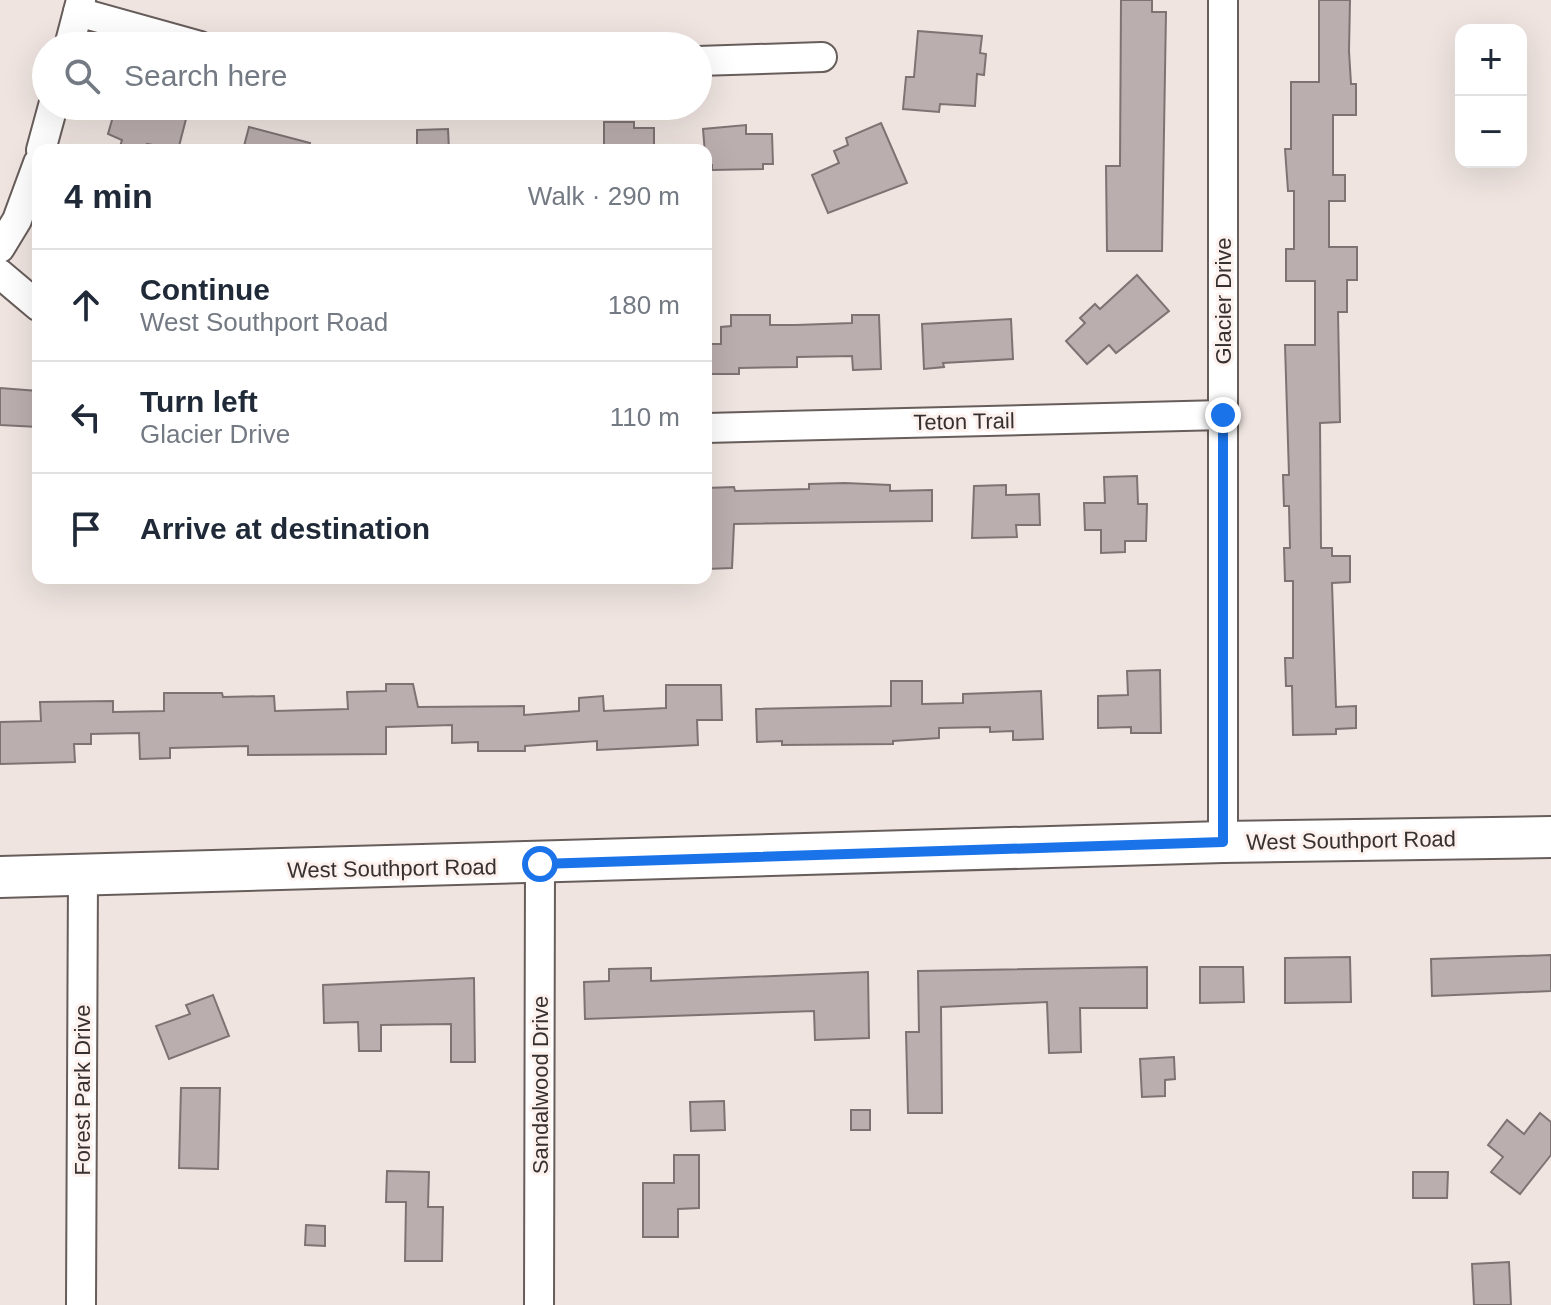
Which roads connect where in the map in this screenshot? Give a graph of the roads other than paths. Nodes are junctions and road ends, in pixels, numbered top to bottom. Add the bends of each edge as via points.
1 (1223, 0) edge
2 (80, 6) edge
3 (73, 32) edge
4 (158, 32) edge
5 (822, 57) dead end
6 (712, 61) edge
7 (49, 120) edge
8 (43, 144) edge
9 (32, 179) edge
10 (0, 248) edge
11 (0, 274) edge
12 (32, 301) edge
13 (1223, 415) junction
14 (712, 428) edge
15 (1551, 837) edge
16 (1223, 842) junction
17 (540, 864) junction
18 (83, 875) junction
19 (0, 877) edge
20 (81, 1305) edge
21 (539, 1305) edge

1 - 13 street, Glacier Drive
2 - 3 street
2 - 4 street
5 - 6 street
7 - 8 street
9 - 10 street
11 - 12 street
13 - 14 street, Teton Trail
13 - 16 street, Glacier Drive
15 - 16 main road, West Southport Road
16 - 17 main road, West Southport Road
17 - 18 main road, West Southport Road
17 - 21 street, Sandalwood Drive
18 - 19 main road, West Southport Road
18 - 20 street, Forest Park Drive

